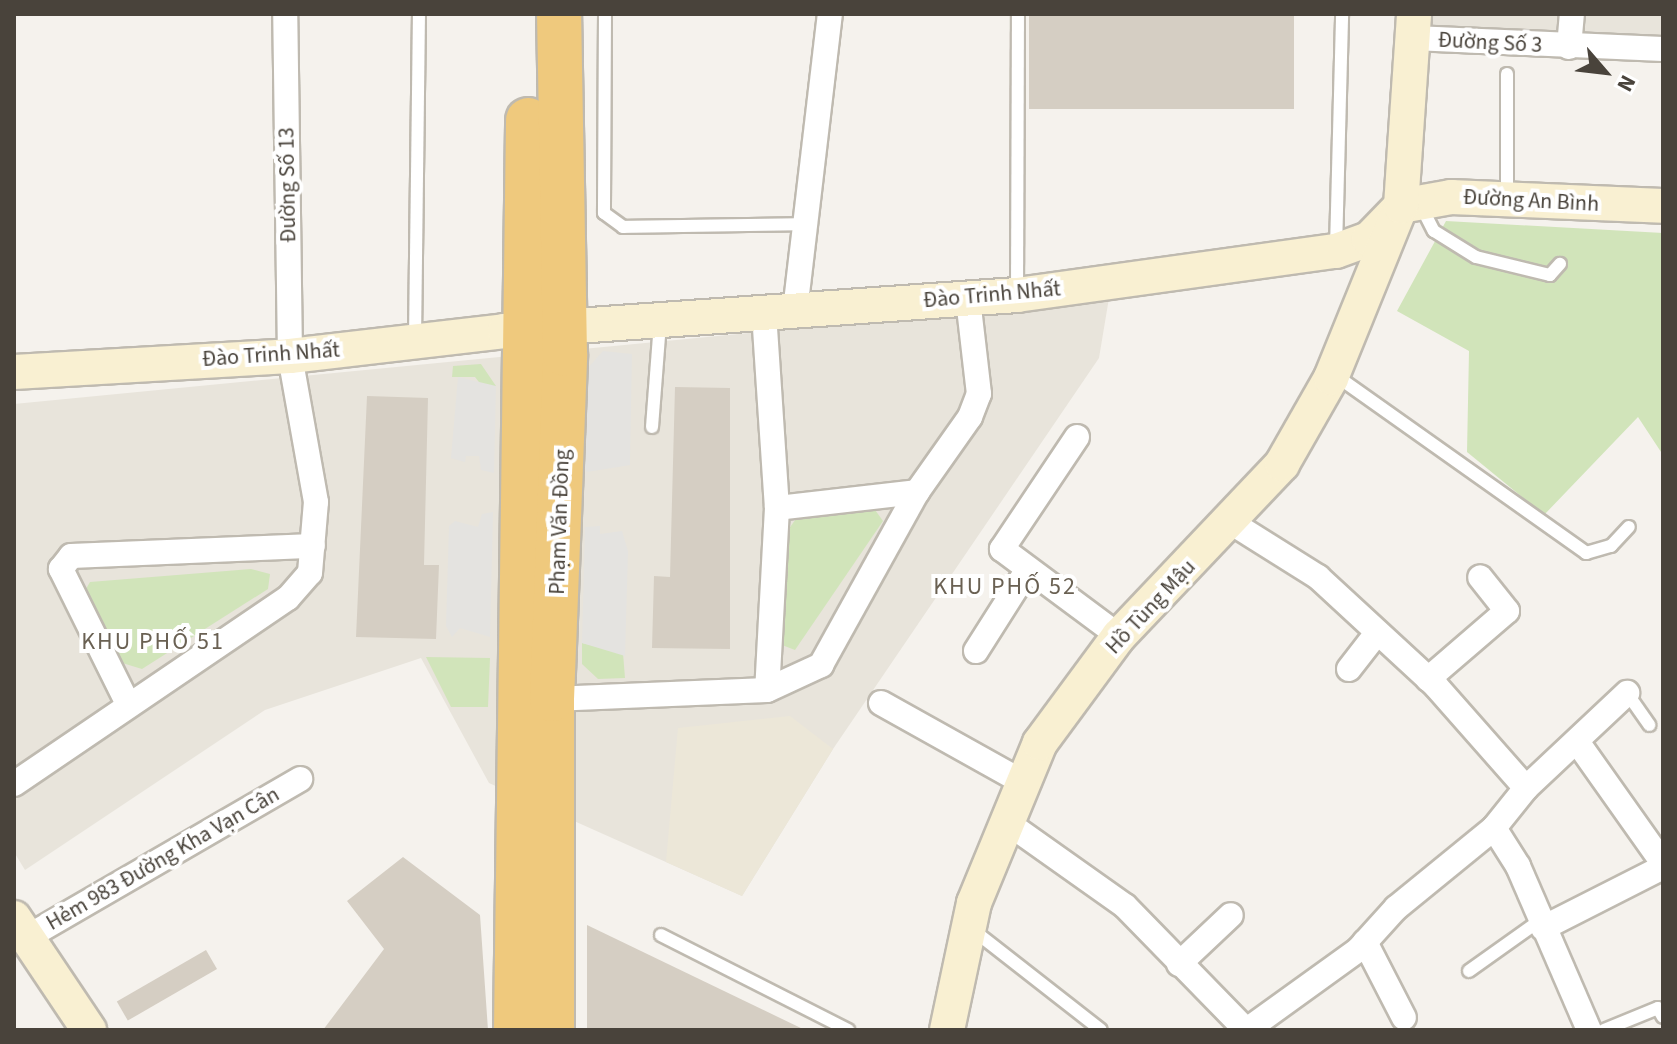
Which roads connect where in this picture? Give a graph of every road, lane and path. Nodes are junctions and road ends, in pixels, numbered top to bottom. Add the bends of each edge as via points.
1 (285, 14) edge
2 (419, 14) edge
3 (529, 14) edge
4 (559, 14) edge
5 (605, 14) edge
6 (830, 14) edge
7 (1018, 14) edge
8 (1342, 14) edge
9 (1572, 14) edge
10 (1414, 26) edge
11 (1569, 47) junction
12 (1663, 49) edge
13 (1507, 74) dead end
14 (1508, 199) junction
15 (1410, 203) junction
16 (1663, 206) edge
17 (808, 224) junction
18 (1336, 251) junction
19 (1560, 264) dead end
20 (1017, 295) junction
21 (968, 299) junction
22 (779, 312) junction
23 (660, 321) junction
24 (546, 329) junction
25 (415, 342) junction
26 (290, 356) junction
27 (14, 372) edge
28 (1332, 373) junction
29 (652, 427) dead end
30 (1077, 437) dead end
31 (917, 492) junction
32 (777, 508) junction
33 (1232, 523) junction
34 (1629, 527) dead end
35 (313, 546) junction
36 (1028, 569) junction
37 (1480, 577) dead end
38 (1377, 633) junction
39 (1119, 636) junction
40 (976, 651) dead end
41 (1349, 669) dead end
42 (1428, 679) junction
43 (767, 690) junction
44 (1627, 693) joint
45 (552, 699) junction
46 (881, 703) dead end
47 (128, 704) junction
48 (1649, 725) dead end
49 (1578, 743) junction
50 (300, 779) dead end
51 (1019, 780) junction
52 (14, 784) edge
53 (1526, 788) junction
54 (1005, 821) junction
55 (1494, 828) junction
56 (1663, 865) edge
57 (1231, 915) dead end
58 (1541, 924) junction
59 (967, 926) junction
60 (20, 928) edge
61 (661, 935) dead end
62 (1365, 942) junction
63 (1179, 964) junction
64 (1469, 971) dead end
65 (1663, 1017) edge
66 (1404, 1018) dead end
67 (89, 1030) edge
68 (516, 1030) edge
69 (552, 1030) edge
70 (848, 1030) edge
71 (947, 1030) edge
72 (1101, 1030) edge
73 (1246, 1030) edge
74 (1589, 1030) edge
75 (1604, 1030) edge

1 - 26 street, Đường Số 13
2 - 25 lane
3 - 24 highway, Phạm Văn Đồng
4 - 24 highway, Phạm Văn Đồng
5 - 17 lane via 604,213 623,227
6 - 17 street
7 - 20 lane
8 - 18 lane
9 - 11 street
10 - 11 street, Đường Số 3
10 - 15 street, Hồ Tùng Mậu
11 - 12 street, Đường Số 3
13 - 14 lane
14 - 15 street, Đường An Bình
14 - 16 street, Đường An Bình
15 - 18 street, Đào Trinh Nhất via 1369,239
15 - 19 lane via 1434,231 1476,257 1550,275
15 - 28 street, Hồ Tùng Mậu
17 - 22 street
18 - 20 street, Đào Trinh Nhất
20 - 21 street, Đào Trinh Nhất
21 - 22 street, Đào Trinh Nhất
21 - 31 street via 979,394 970,417
22 - 23 street, Đào Trinh Nhất
22 - 32 street
23 - 24 street, Đào Trinh Nhất
23 - 29 lane
24 - 25 street, Đào Trinh Nhất
24 - 45 highway, Phạm Văn Đồng
24 - 68 highway, Phạm Văn Đồng
25 - 26 street, Đào Trinh Nhất
26 - 27 street, Đào Trinh Nhất
26 - 35 street, Đường Số 13 via 316,502
28 - 33 street, Hồ Tùng Mậu via 1282,464
28 - 34 lane via 1586,553 1611,546
30 - 36 street via 1002,549
31 - 32 street
31 - 43 street via 821,665
32 - 43 street
33 - 38 street via 1318,577
33 - 39 street, Hồ Tùng Mậu
35 - 47 street, Đường Số 13 via 310,573 288,598
35 - 47 street via 71,556 61,569
36 - 39 street
36 - 40 street
37 - 42 street via 1507,611
38 - 41 street
38 - 42 street
39 - 51 street, Hồ Tùng Mậu
42 - 53 street
43 - 45 street
44 - 48 lane
44 - 49 street
45 - 69 highway, Phạm Văn Đồng
46 - 51 street
47 - 52 street, Đường Số 13
49 - 53 street
49 - 56 street
50 - 60 street, Hẻm 983 Đường Kha Vạn Cân
51 - 54 street, Hồ Tùng Mậu
53 - 55 street
54 - 59 street, Hồ Tùng Mậu
54 - 63 street via 1125,906
55 - 58 street
55 - 62 street via 1396,908
56 - 58 street
57 - 63 street
58 - 64 lane
58 - 74 street
59 - 71 street, Hồ Tùng Mậu
59 - 72 lane
60 - 67 street
61 - 70 lane
62 - 66 street
62 - 73 street
63 - 73 street
65 - 75 lane via 1658,1008

